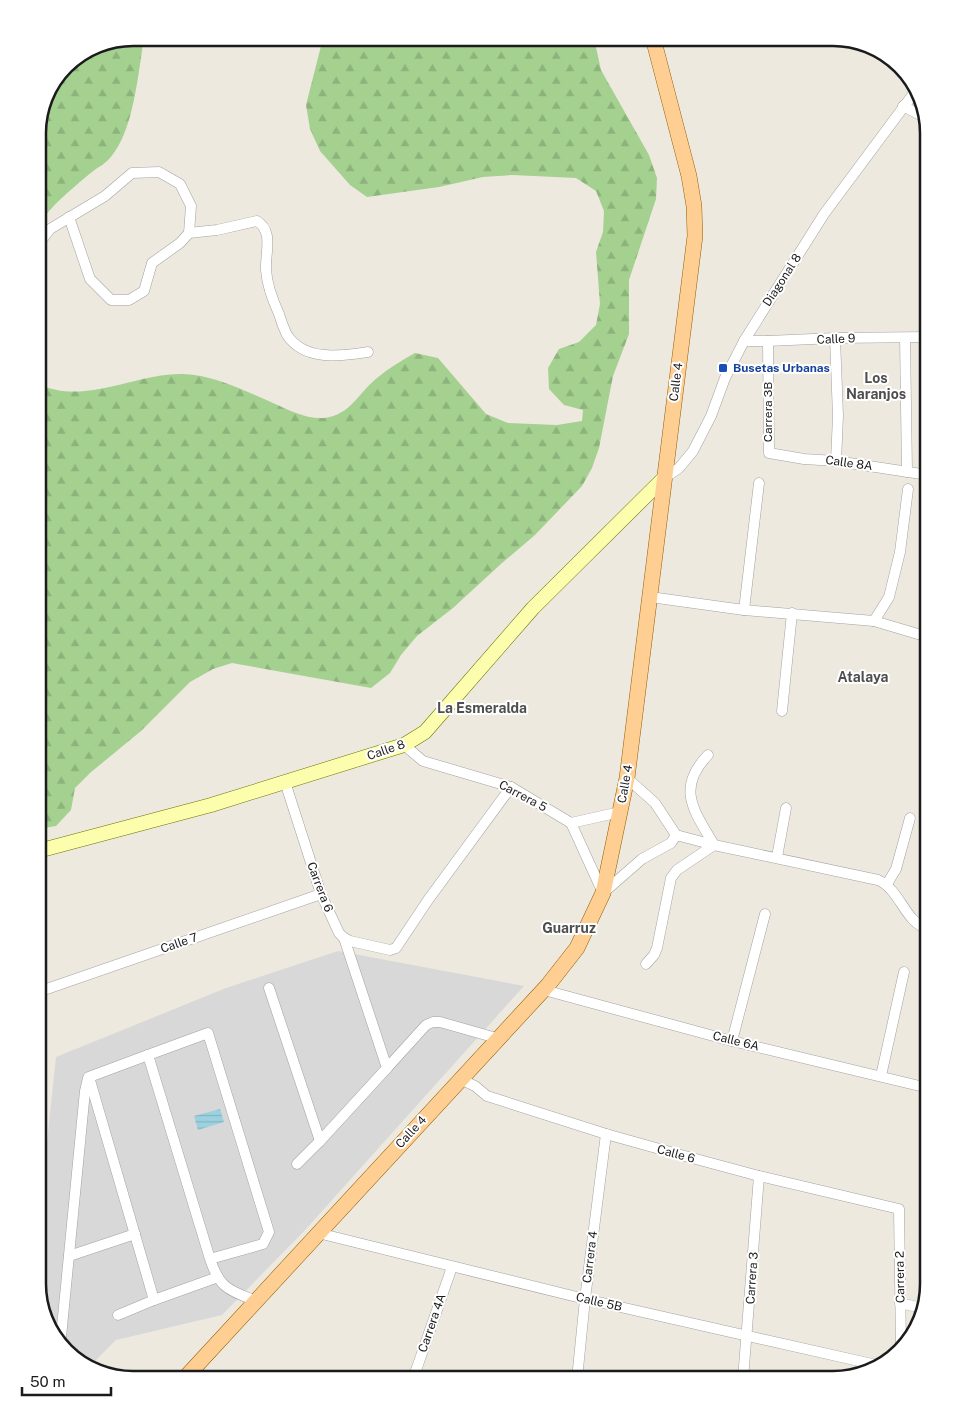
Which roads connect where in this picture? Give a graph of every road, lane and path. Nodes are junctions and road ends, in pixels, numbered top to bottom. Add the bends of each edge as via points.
1 (655, 46) edge
2 (911, 96) edge
3 (903, 106) junction
4 (917, 114) edge
5 (70, 217) junction
6 (188, 233) junction
7 (46, 234) edge
8 (920, 337) edge
9 (836, 338) junction
10 (905, 338) junction
11 (744, 340) junction
12 (768, 342) junction
13 (368, 352) dead end
14 (768, 453) joint
15 (836, 461) junction
16 (907, 472) junction
17 (920, 474) edge
18 (664, 478) junction
19 (759, 483) dead end
20 (908, 489) dead end
21 (650, 597) junction
22 (744, 610) junction
23 (792, 614) junction
24 (874, 621) junction
25 (920, 635) edge
26 (782, 711) dead end
27 (404, 745) junction
28 (708, 755) dead end
29 (627, 778) junction
30 (285, 782) junction
31 (511, 787) junction
32 (786, 808) dead end
33 (620, 812) junction
34 (910, 818) dead end
35 (571, 823) junction
36 (676, 835) junction
37 (714, 845) junction
38 (46, 849) edge
39 (777, 857) junction
40 (887, 884) junction
41 (603, 892) junction
42 (321, 894) junction
43 (765, 914) dead end
44 (920, 926) edge
45 (344, 938) junction
46 (646, 964) dead end
47 (904, 972) dead end
48 (269, 988) dead end
49 (46, 989) edge
50 (544, 990) junction
51 (500, 1039) junction
52 (732, 1041) junction
53 (148, 1055) junction
54 (387, 1068) junction
55 (881, 1076) junction
56 (89, 1077) junction
57 (460, 1079) junction
58 (920, 1086) edge
59 (606, 1134) junction
60 (320, 1141) junction
61 (297, 1164) dead end
62 (759, 1176) junction
63 (899, 1209) joint
64 (318, 1233) junction
65 (135, 1234) junction
66 (69, 1256) junction
67 (210, 1259) junction
68 (452, 1267) junction
69 (218, 1277) junction
70 (585, 1299) junction
71 (154, 1300) junction
72 (256, 1301) junction
73 (900, 1303) junction
74 (917, 1307) edge
75 (118, 1315) dead end
76 (61, 1333) edge
77 (748, 1336) junction
78 (901, 1338) edge
79 (868, 1363) edge
80 (191, 1371) edge
81 (416, 1371) edge
82 (578, 1371) edge
83 (744, 1371) edge

1 - 18 main road, Calle 4 via 689,176 695,236
2 - 3 street, Diagonal 8
3 - 4 street
3 - 11 street, Diagonal 8 via 824,214
5 - 6 street via 105,196 132,174 159,172 180,184 187,198 190,206
5 - 6 street via 90,279 111,300 129,300 144,291 152,263 180,243
5 - 7 street
6 - 13 street via 257,221 265,226 266,270 275,305 288,336 300,348 315,354 341,356
8 - 10 street, Calle 9
9 - 10 street, Calle 9
9 - 12 street, Calle 9
9 - 15 street
10 - 16 street
11 - 12 street, Calle 9
11 - 18 street, Diagonal 8 via 693,451 679,468
12 - 14 street, Carrera 3B
14 - 15 street, Calle 8A
15 - 16 street, Calle 8A
16 - 17 street, Calle 8A
18 - 21 main road, Calle 4
18 - 27 main road, Calle 8 via 533,608 425,732
19 - 22 street
20 - 24 street via 900,552 889,597
21 - 22 street
21 - 29 main road, Calle 4
22 - 23 street
23 - 24 street
23 - 26 street
24 - 25 street
27 - 30 main road, Calle 8
27 - 31 street, Carrera 5 via 423,761
28 - 37 street via 698,766 690,792 692,807
29 - 33 main road, Calle 4
29 - 36 street via 655,803
30 - 38 main road, Calle 8
30 - 42 street, Carrera 6
31 - 35 street, Carrera 5
31 - 45 street via 396,948 384,949
32 - 39 street
33 - 35 street
33 - 41 main road, Calle 4
34 - 40 street via 896,869
35 - 41 street
36 - 37 street
36 - 41 street via 671,843 642,860
37 - 39 street
37 - 46 street via 670,878 657,948
39 - 40 street
40 - 44 street
41 - 50 main road, Calle 4 via 577,948
42 - 45 street, Carrera 6
42 - 49 street, Calle 7
43 - 52 street
45 - 54 street, Carrera 6
47 - 55 street
48 - 60 street
50 - 51 main road, Calle 4
50 - 52 street, Calle 6A
51 - 54 street via 433,1022 426,1025
51 - 57 main road, Calle 4
52 - 55 street, Calle 6A
53 - 56 street
53 - 67 street
53 - 67 street via 208,1033 269,1232 264,1244
54 - 60 street
55 - 58 street, Calle 6A
56 - 65 street
56 - 66 street via 84,1091
57 - 59 street, Calle 6 via 488,1096
57 - 64 main road, Calle 4
59 - 62 street, Calle 6
59 - 70 street, Carrera 4
60 - 61 street
62 - 63 street, Calle 6
62 - 77 street, Carrera 3
63 - 73 street, Carrera 2
64 - 68 street, Calle 5B
64 - 72 main road, Calle 4
65 - 66 street
65 - 71 street
66 - 76 street
67 - 69 street
68 - 70 street, Calle 5B
68 - 81 street, Carrera 4A
69 - 71 street
69 - 72 street via 227,1290
70 - 77 street, Calle 5B
70 - 82 street, Carrera 4
71 - 75 street
72 - 80 main road, Calle 4
73 - 74 street
73 - 78 street, Carrera 2
77 - 79 street, Calle 5B
77 - 83 street, Carrera 3

